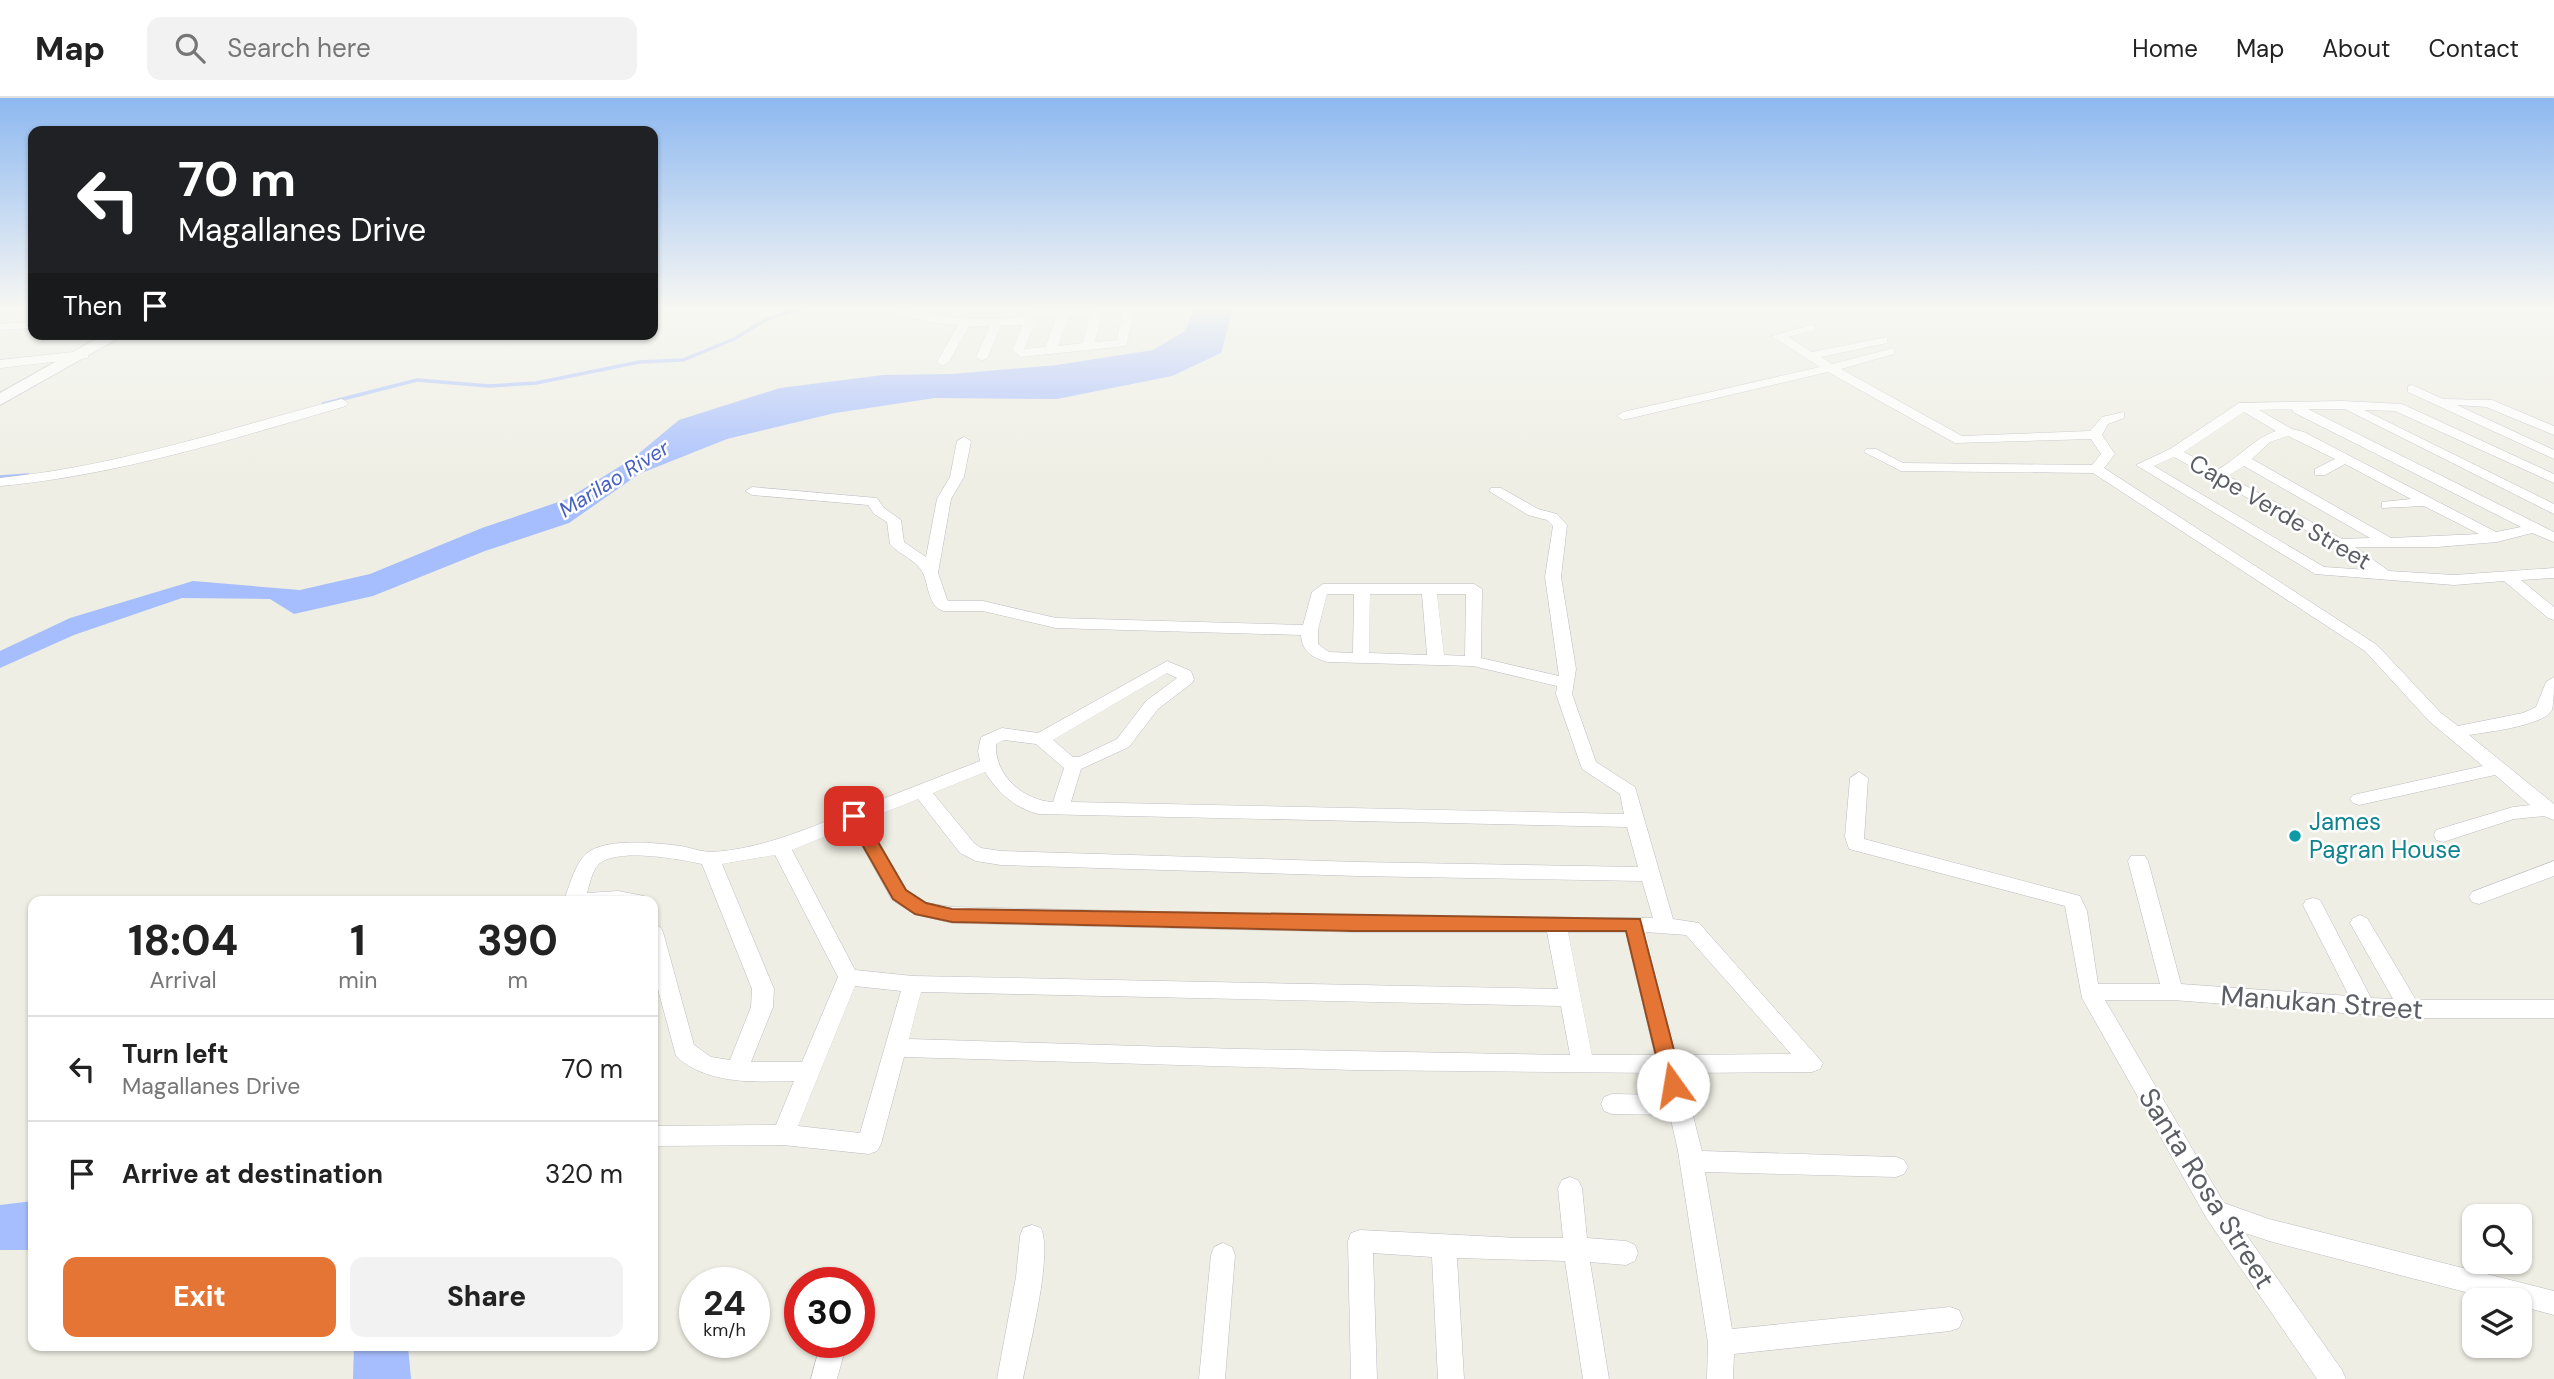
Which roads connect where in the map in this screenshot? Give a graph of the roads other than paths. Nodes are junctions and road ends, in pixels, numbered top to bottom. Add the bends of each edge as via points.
1 (59, 368) edge
2 (1830, 368) joint
3 (2412, 389) dead end
4 (0, 400) edge
5 (2437, 400) junction
6 (342, 403) dead end
7 (2343, 405) junction
8 (2244, 407) junction
9 (2294, 407) junction
10 (2119, 415) dead end
11 (1623, 416) dead end
12 (2554, 431) edge
13 (2287, 432) junction
14 (2095, 435) junction
15 (964, 442) dead end
16 (1871, 452) dead end
17 (2175, 452) junction
18 (2554, 455) edge
19 (2244, 460) junction
20 (2343, 460) junction
21 (2554, 461) edge
22 (2531, 468) junction
23 (2096, 469) junction
24 (2320, 472) dead end
25 (2217, 475) junction
26 (2554, 479) edge
27 (0, 482) edge
28 (752, 491) dead end
29 (1496, 491) dead end
30 (2426, 502) junction
31 (2388, 505) dead end
32 (2554, 510) edge
33 (2534, 528) junction
34 (2497, 538) junction
35 (2554, 538) edge
36 (2387, 542) junction
37 (2339, 543) junction
38 (931, 573) junction
39 (2385, 573) junction
40 (2554, 573) edge
41 (2507, 576) junction
42 (1362, 588) junction
43 (1429, 589) junction
44 (2554, 615) edge
45 (1310, 630) junction
46 (1362, 657) junction
47 (1436, 659) junction
48 (1473, 662) junction
49 (2554, 682) edge
50 (1566, 683) junction
51 (1132, 688) junction
52 (1152, 705) junction
53 (2454, 733) junction
54 (1041, 738) junction
55 (989, 764) junction
56 (1074, 764) junction
57 (2497, 769) junction
58 (1858, 778) dead end
59 (921, 791) junction
60 (2359, 799) dead end
61 (2547, 805) edge
62 (1060, 809) junction
63 (854, 816) junction
64 (1634, 821) junction
65 (2443, 835) dead end
66 (781, 846) junction
67 (710, 859) junction
68 (2138, 861) dead end
69 (2554, 868) edge
70 (1651, 874) junction
71 (576, 896) edge
72 (2479, 897) dead end
73 (2314, 905) dead end
74 (2360, 923) dead end
75 (1556, 924) junction
76 (1634, 924) junction
77 (1665, 925) junction
78 (658, 951) edge
79 (848, 977) junction
80 (914, 984) junction
81 (2090, 992) junction
82 (2173, 992) junction
83 (1569, 998) junction
84 (2365, 1006) junction
85 (2410, 1009) junction
86 (2554, 1009) edge
87 (896, 1048) junction
88 (1583, 1064) junction
89 (1668, 1065) junction
90 (737, 1070) junction
91 (809, 1071) junction
92 (1612, 1104) dead end
93 (1678, 1105) junction
94 (658, 1136) edge
95 (783, 1136) junction
96 (1692, 1161) junction
97 (1896, 1167) dead end
98 (1570, 1188) dead end
99 (2216, 1211) junction
100 (1032, 1236) dead end
101 (1444, 1247) junction
102 (1576, 1249) junction
103 (1626, 1253) dead end
104 (1223, 1255) dead end
105 (2554, 1303) edge
106 (1950, 1319) dead end
107 (1721, 1343) junction
108 (830, 1358) edge
109 (824, 1379) edge
110 (1010, 1379) edge
111 (1212, 1379) edge
112 (1364, 1379) edge
113 (1451, 1379) edge
114 (1596, 1379) edge
115 (1720, 1379) edge
116 (2333, 1379) edge

1 - 4 main road
2 - 11 street
2 - 14 street via 1960,440
3 - 5 street
5 - 12 street via 2488,403
5 - 18 street
6 - 27 street via 95,469
7 - 9 street
7 - 22 street via 2397,407
7 - 32 street
8 - 9 street
8 - 13 street
8 - 17 street
9 - 33 street
10 - 14 street via 2106,418
13 - 19 street via 2265,439
13 - 20 street
14 - 23 street via 2108,454
15 - 38 street via 957,477 944,499
16 - 23 street via 1901,467
17 - 25 street, Cape Verde Street
17 - 39 street via 2143,465 2320,571
19 - 25 street
19 - 36 street
20 - 24 street
20 - 30 street
21 - 22 street
22 - 26 street
23 - 53 street via 2371,648
25 - 37 street, Cape Verde Street
28 - 38 street via 872,501 894,520 897,544 916,553
29 - 50 street via 1560,525 1553,577 1568,669
30 - 31 street
30 - 34 street
33 - 34 street
33 - 35 street
34 - 36 street via 2436,544
36 - 37 street
37 - 39 street, Cape Verde Street
38 - 45 street via 944,606 984,606 1056,623
39 - 41 street via 2454,580
40 - 41 street
41 - 44 street
42 - 43 street
42 - 45 street via 1323,589
42 - 46 street
43 - 47 street
43 - 48 street via 1474,589
45 - 46 street via 1308,640 1318,654
46 - 47 street
47 - 48 street
48 - 50 street
49 - 53 street via 2543,710 2528,718
50 - 64 street via 1564,694 1588,765 1629,792
51 - 52 street
51 - 52 street via 1167,666 1185,675 1186,679
51 - 54 street
52 - 56 street via 1123,743
53 - 57 street
54 - 55 street via 993,737 985,748
54 - 56 street
55 - 59 street
55 - 62 street via 1018,801
56 - 62 street
57 - 60 street
57 - 61 street
58 - 81 street via 1856,844 2073,901
59 - 63 street
59 - 70 street via 967,848 1001,858
61 - 65 street
62 - 64 street
63 - 66 street
63 - 75 street via 900,895 922,909 942,914
64 - 70 street
66 - 67 street
66 - 79 street
67 - 71 street via 658,850 605,854 589,865
67 - 90 street via 763,989 762,1007
68 - 82 street
69 - 72 street
70 - 77 street
73 - 84 street
74 - 85 street
75 - 76 street
75 - 83 street
76 - 77 street
76 - 89 street
77 - 89 street via 1692,928 1812,1063
78 - 90 street via 684,1049 691,1059 705,1065
79 - 80 street
79 - 91 street
80 - 83 street
80 - 87 street
81 - 82 street, Manukan Street
81 - 99 street, Santa Rosa Street
82 - 84 street, Manukan Street
83 - 88 street
84 - 85 street, Manukan Street
85 - 86 street, Manukan Street
87 - 88 street via 1327,1062
87 - 95 street via 869,1144
88 - 89 street
89 - 93 street
90 - 91 street
91 - 95 street
92 - 93 street
93 - 96 street
94 - 95 street
96 - 97 street
96 - 107 street
98 - 102 street
99 - 105 street via 2269,1230
99 - 116 street, Santa Rosa Street
100 - 110 street
101 - 102 street
101 - 112 street via 1360,1241
101 - 113 street
102 - 103 street
102 - 114 street
104 - 111 street
106 - 107 street
107 - 115 street
108 - 109 street

